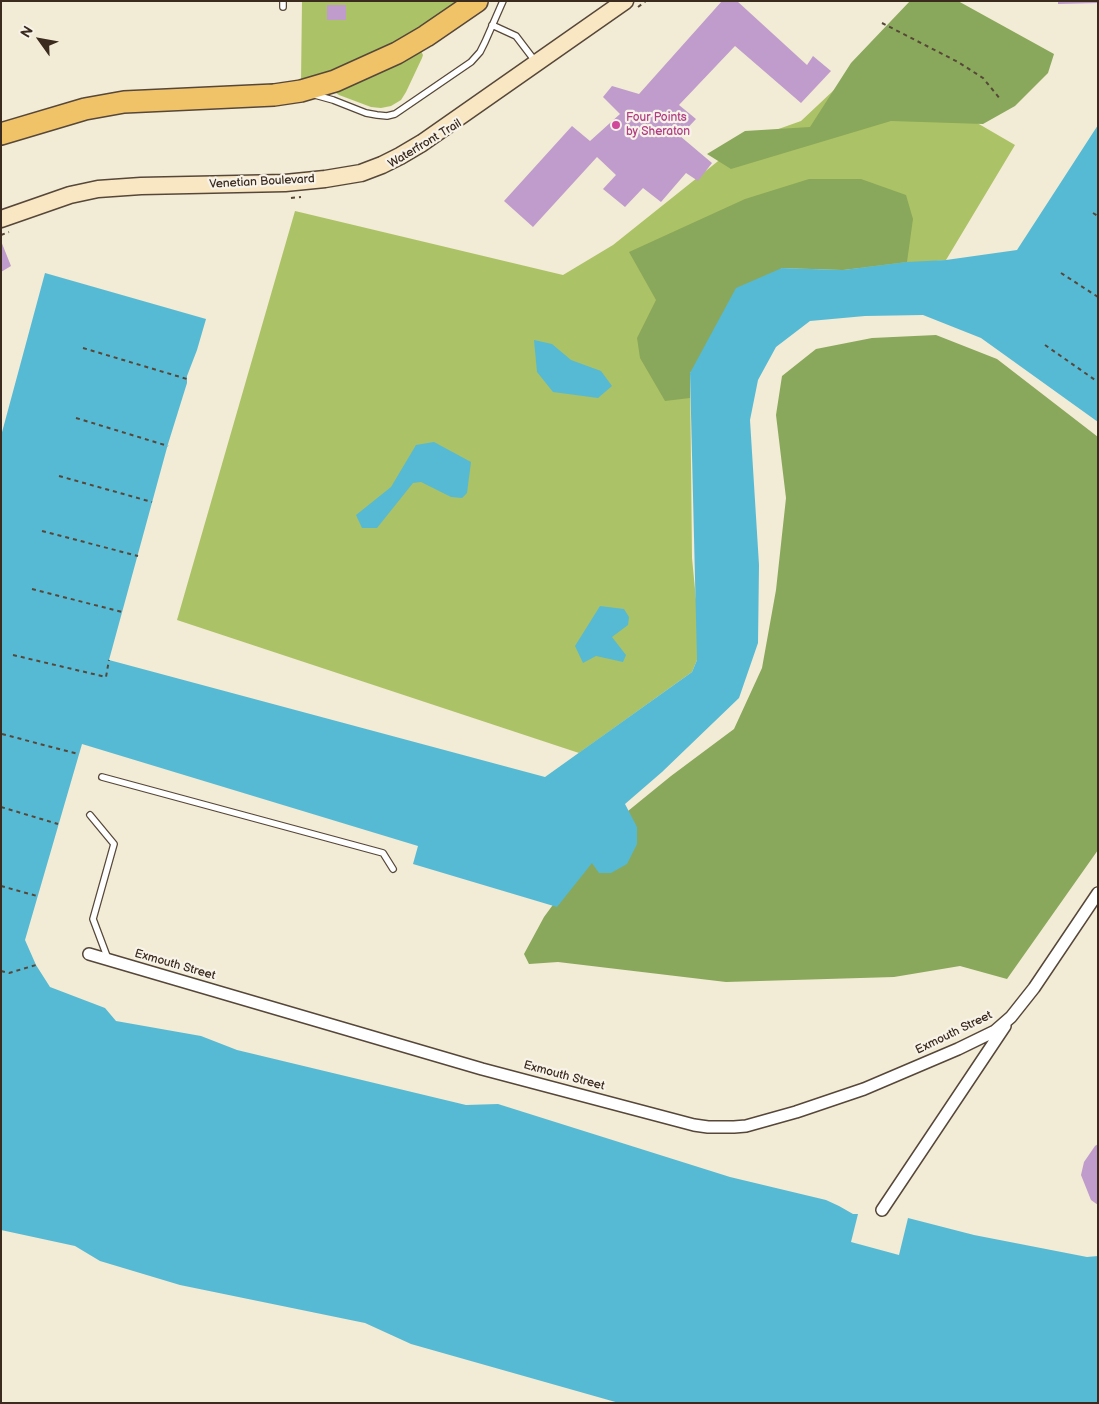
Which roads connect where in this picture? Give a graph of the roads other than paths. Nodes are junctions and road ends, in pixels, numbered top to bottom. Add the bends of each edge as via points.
1 (477, 1) edge
2 (503, 1) edge
3 (631, 4) edge
4 (492, 25) junction
5 (537, 63) junction
6 (288, 93) junction
7 (12, 133) edge
8 (6, 225) edge
9 (102, 777) dead end
10 (90, 816) dead end
11 (393, 869) dead end
12 (1098, 893) edge
13 (89, 954) dead end
14 (108, 960) junction
15 (1018, 1008) junction
16 (882, 1210) dead end

1 - 6 highway via 397,53 335,81
2 - 4 lane
3 - 5 street, Venetian Boulevard
4 - 5 lane via 516,36
4 - 6 lane via 480,52 471,62 395,114 366,113 314,95
5 - 8 street, Venetian Boulevard via 422,143 382,165 361,172 285,183 98,189 70,195
6 - 7 highway via 124,102 85,109
9 - 11 lane via 383,853
10 - 14 lane via 114,844 93,919
12 - 15 street, Exmouth Street
13 - 14 street, Exmouth Street
14 - 15 street, Exmouth Street via 482,1069 708,1127 746,1126 864,1089 984,1037 1003,1025
15 - 16 street, Exmouth Street

